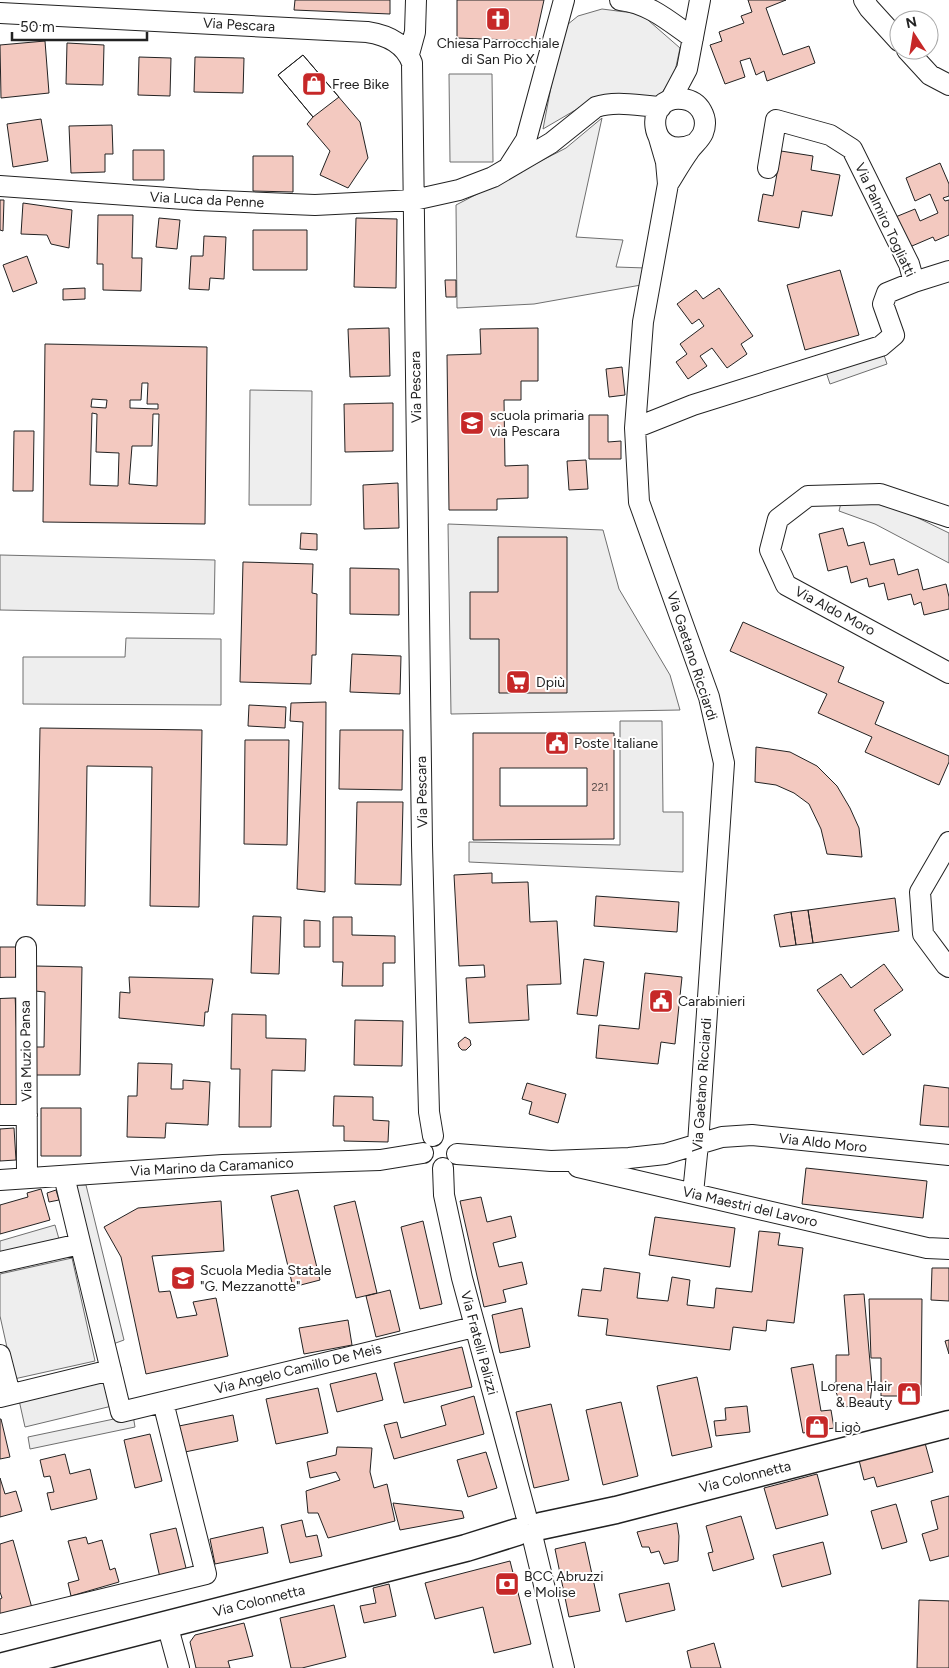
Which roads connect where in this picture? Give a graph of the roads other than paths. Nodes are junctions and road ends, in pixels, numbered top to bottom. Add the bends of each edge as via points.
1 (416, 0) edge
2 (581, 0) edge
3 (620, 0) edge
4 (700, 0) edge
5 (864, 0) edge
6 (563, 4) edge
7 (0, 13) edge
8 (889, 30) edge
9 (693, 38) junction
10 (409, 54) junction
11 (916, 60) edge
12 (688, 69) junction
13 (949, 85) edge
14 (666, 103) junction
15 (625, 105) junction
16 (700, 108) junction
17 (658, 136) junction
18 (694, 144) junction
19 (768, 168) dead end
20 (507, 169) junction
21 (668, 184) junction
22 (0, 186) edge
23 (414, 200) junction
24 (949, 271) edge
25 (914, 282) junction
26 (635, 428) junction
27 (949, 517) edge
28 (949, 673) edge
29 (949, 842) edge
30 (26, 947) dead end
31 (949, 967) edge
32 (26, 987) junction
33 (0, 988) edge
34 (0, 1115) edge
35 (27, 1115) junction
36 (434, 1136) junction
37 (698, 1144) junction
38 (423, 1153) junction
39 (457, 1154) junction
40 (949, 1155) edge
41 (551, 1161) junction
42 (443, 1168) junction
43 (64, 1176) junction
44 (27, 1178) junction
45 (0, 1180) edge
46 (693, 1193) junction
47 (80, 1244) junction
48 (949, 1249) edge
49 (0, 1262) edge
50 (474, 1327) junction
51 (0, 1355) edge
52 (111, 1370) junction
53 (5, 1395) edge
54 (162, 1402) junction
55 (949, 1424) edge
56 (529, 1528) junction
57 (0, 1624) edge
58 (167, 1624) junction
59 (0, 1667) edge
60 (179, 1668) edge
61 (564, 1668) edge

1 - 10 street via 415,32
2 - 6 street
3 - 9 street via 634,2 662,15
4 - 9 street
5 - 8 street
6 - 20 street via 526,140
7 - 10 street, Via Pescara via 367,32 382,34
9 - 12 street
10 - 23 street, Via Pescara via 412,64
11 - 13 street via 930,76
12 - 14 street
12 - 16 street
14 - 15 street, Via Luca da Penne
14 - 16 street via 687,99
14 - 17 street via 655,118
15 - 17 street via 647,121
15 - 20 street, Via Luca da Penne via 596,107 551,142
16 - 18 street via 704,116 704,132
17 - 18 street via 664,143 677,148
17 - 21 street, Via Gaetano Ricciardi via 666,162
18 - 21 street, Via Gaetano Ricciardi
19 - 25 street, Via Palmiro Togliatti via 776,120 830,135 852,149 909,264
20 - 23 street, Via Luca da Penne via 459,190
21 - 26 street, Via Gaetano Ricciardi via 643,322
22 - 23 street, Via Luca da Penne via 315,205
23 - 36 street, Via Pescara via 422,845 429,1112
24 - 25 street
25 - 26 street, Via Palmiro Togliatti via 887,293 883,304 894,335 881,346 693,405
26 - 37 street, Via Gaetano Ricciardi via 639,502 709,697 724,763
27 - 28 street, Via Aldo Moro via 880,494 808,496 778,519 770,550 786,584
29 - 31 street via 920,892 923,934
30 - 32 street, Via Muzio Pansa
32 - 33 street, Via Muzio Pansa
32 - 35 street, Via Muzio Pansa
34 - 35 street, Via Muzio Pansa
35 - 44 street, Via Muzio Pansa
36 - 38 street via 425,1143
36 - 39 street via 444,1135 452,1140
37 - 40 street, Via Aldo Moro via 722,1137 752,1135
37 - 41 street, Via Maestri del Lavoro via 665,1154
37 - 46 street, Via Gaetano Ricciardi
38 - 42 street via 432,1167
38 - 43 street, Via Marino da Caramanico via 380,1160
39 - 41 street, Via Maestri del Lavoro
39 - 42 street via 453,1163
41 - 46 street, Via Maestri del Lavoro
42 - 50 street, Via Fratelli Palizzi via 444,1195
43 - 44 street, Via Marino da Caramanico
43 - 47 street
44 - 45 street, Via Marino da Caramanico
46 - 48 street, Via Maestri del Lavoro via 927,1248
47 - 49 street
47 - 52 street
50 - 54 street, Via Angelo Camillo De Meis
50 - 56 street, Via Fratelli Palizzi
51 - 53 street
52 - 53 street
52 - 54 street, Via Angelo Camillo De Meis via 121,1412
54 - 57 street via 206,1574
55 - 56 main road, Via Colonnetta via 616,1510
56 - 58 main road, Via Colonnetta via 466,1548
56 - 61 street, Via Fratelli Palizzi
58 - 59 main road, Via Colonnetta
58 - 60 street

